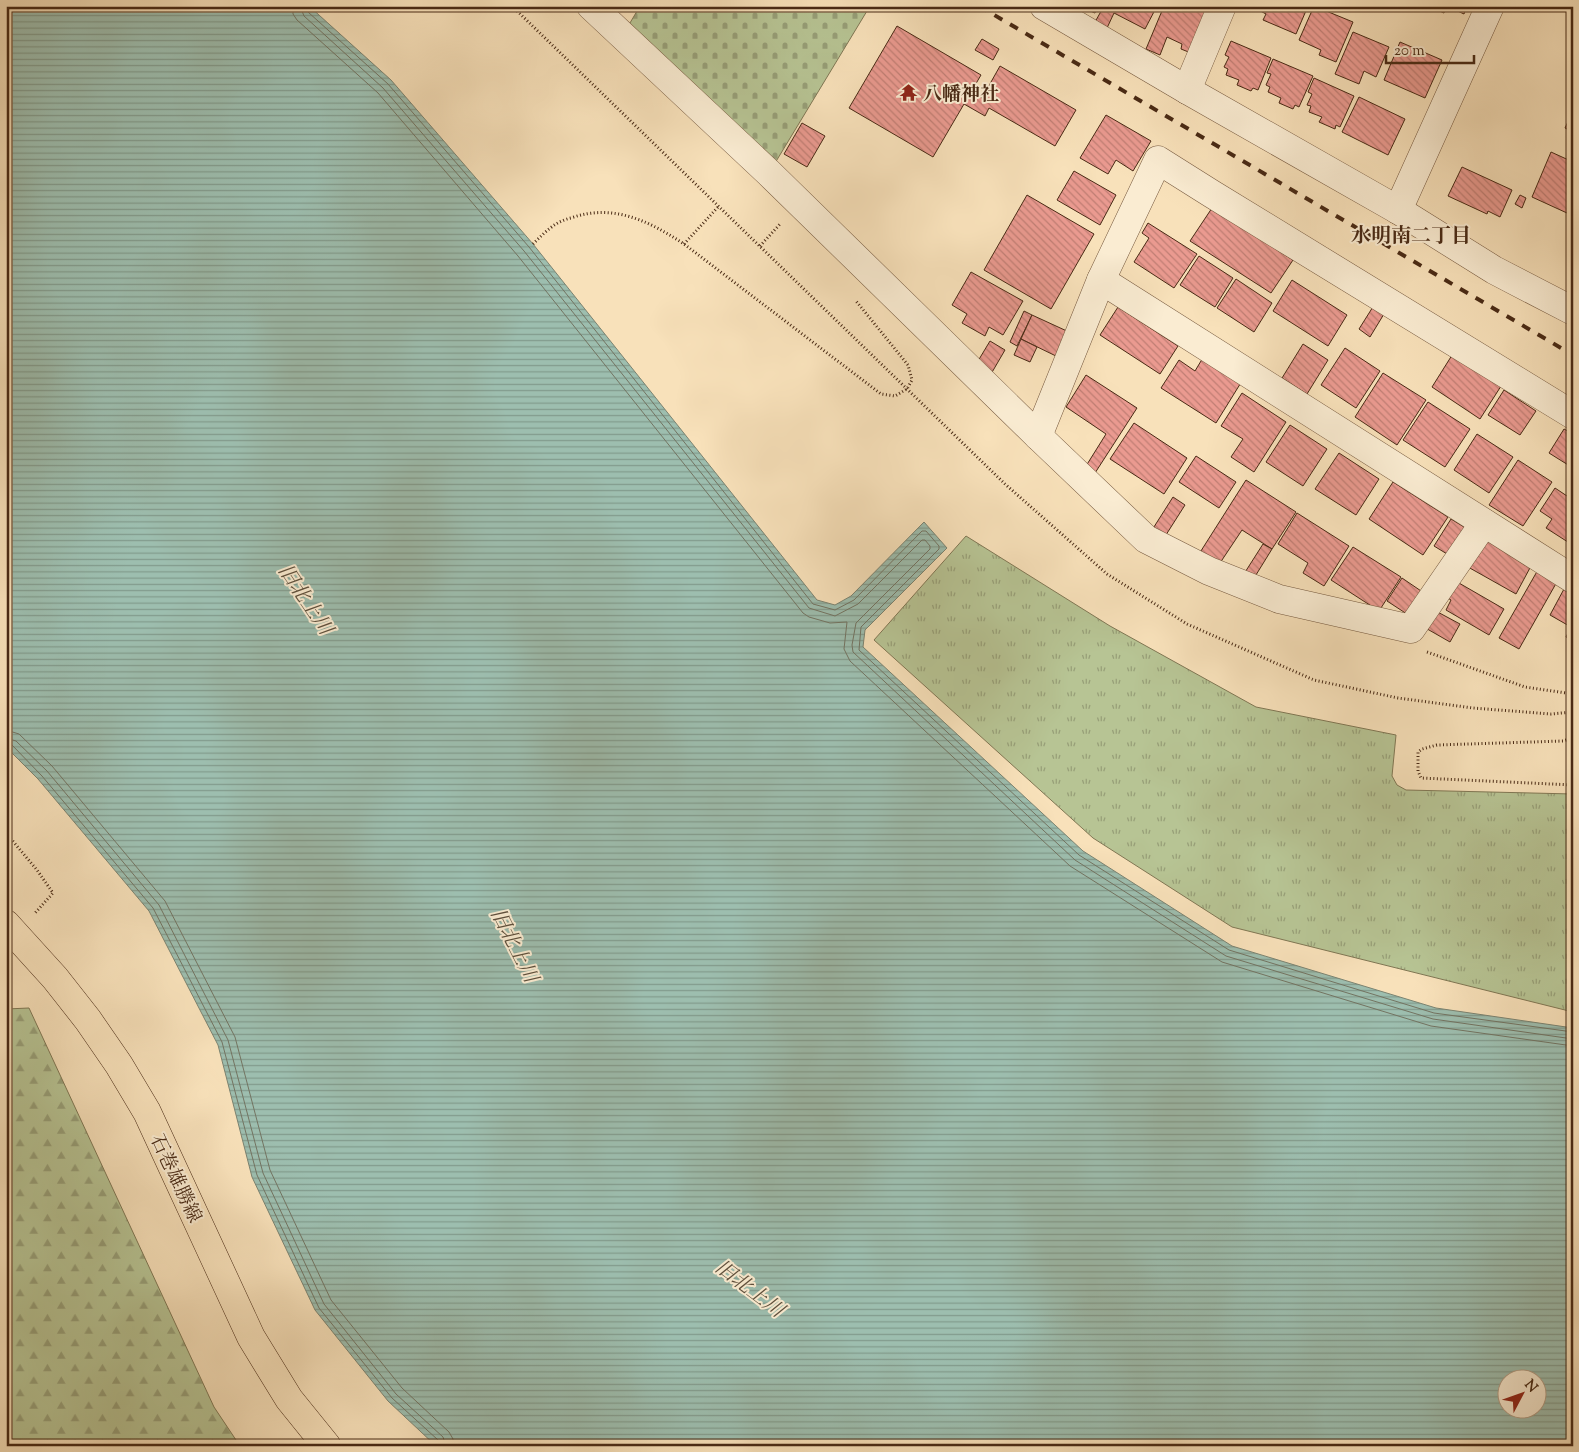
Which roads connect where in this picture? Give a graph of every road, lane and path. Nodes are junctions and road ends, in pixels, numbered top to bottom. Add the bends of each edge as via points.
1 (591, 6) edge
2 (1044, 6) edge
3 (1222, 6) edge
4 (1490, 6) edge
5 (1187, 90) junction
6 (719, 206) dead end
7 (1398, 210) junction
8 (533, 244) dead end
9 (684, 244) junction
10 (1101, 280) junction
11 (852, 296) dead end
12 (1573, 311) edge
13 (1573, 415) edge
14 (1038, 436) junction
15 (1484, 523) junction
16 (1573, 579) edge
17 (1411, 628) junction
18 (1573, 694) edge
19 (1573, 738) edge
20 (1573, 785) edge
21 (6, 833) edge
22 (12, 929) edge
23 (327, 1446) edge

1 - 14 street via 770,172
2 - 5 street
3 - 5 street
4 - 7 street
5 - 7 street
6 - 9 path
7 - 12 street via 1494,270
8 - 9 path via 557,223 583,213 603,212 624,214 663,230
9 - 11 path via 881,394 895,396 907,389 912,380 908,366
10 - 13 street via 1158,160
10 - 14 street
10 - 15 street
14 - 17 street via 1146,539 1279,599
15 - 16 street
15 - 17 street
17 - 18 path via 1406,644 1525,687
19 - 20 path via 1437,745 1418,752 1418,771 1421,778
21 - 22 path via 52,893
22 - 23 main road, 石巻雄勝線 via 88,1020 119,1065 147,1112 251,1337 289,1399

